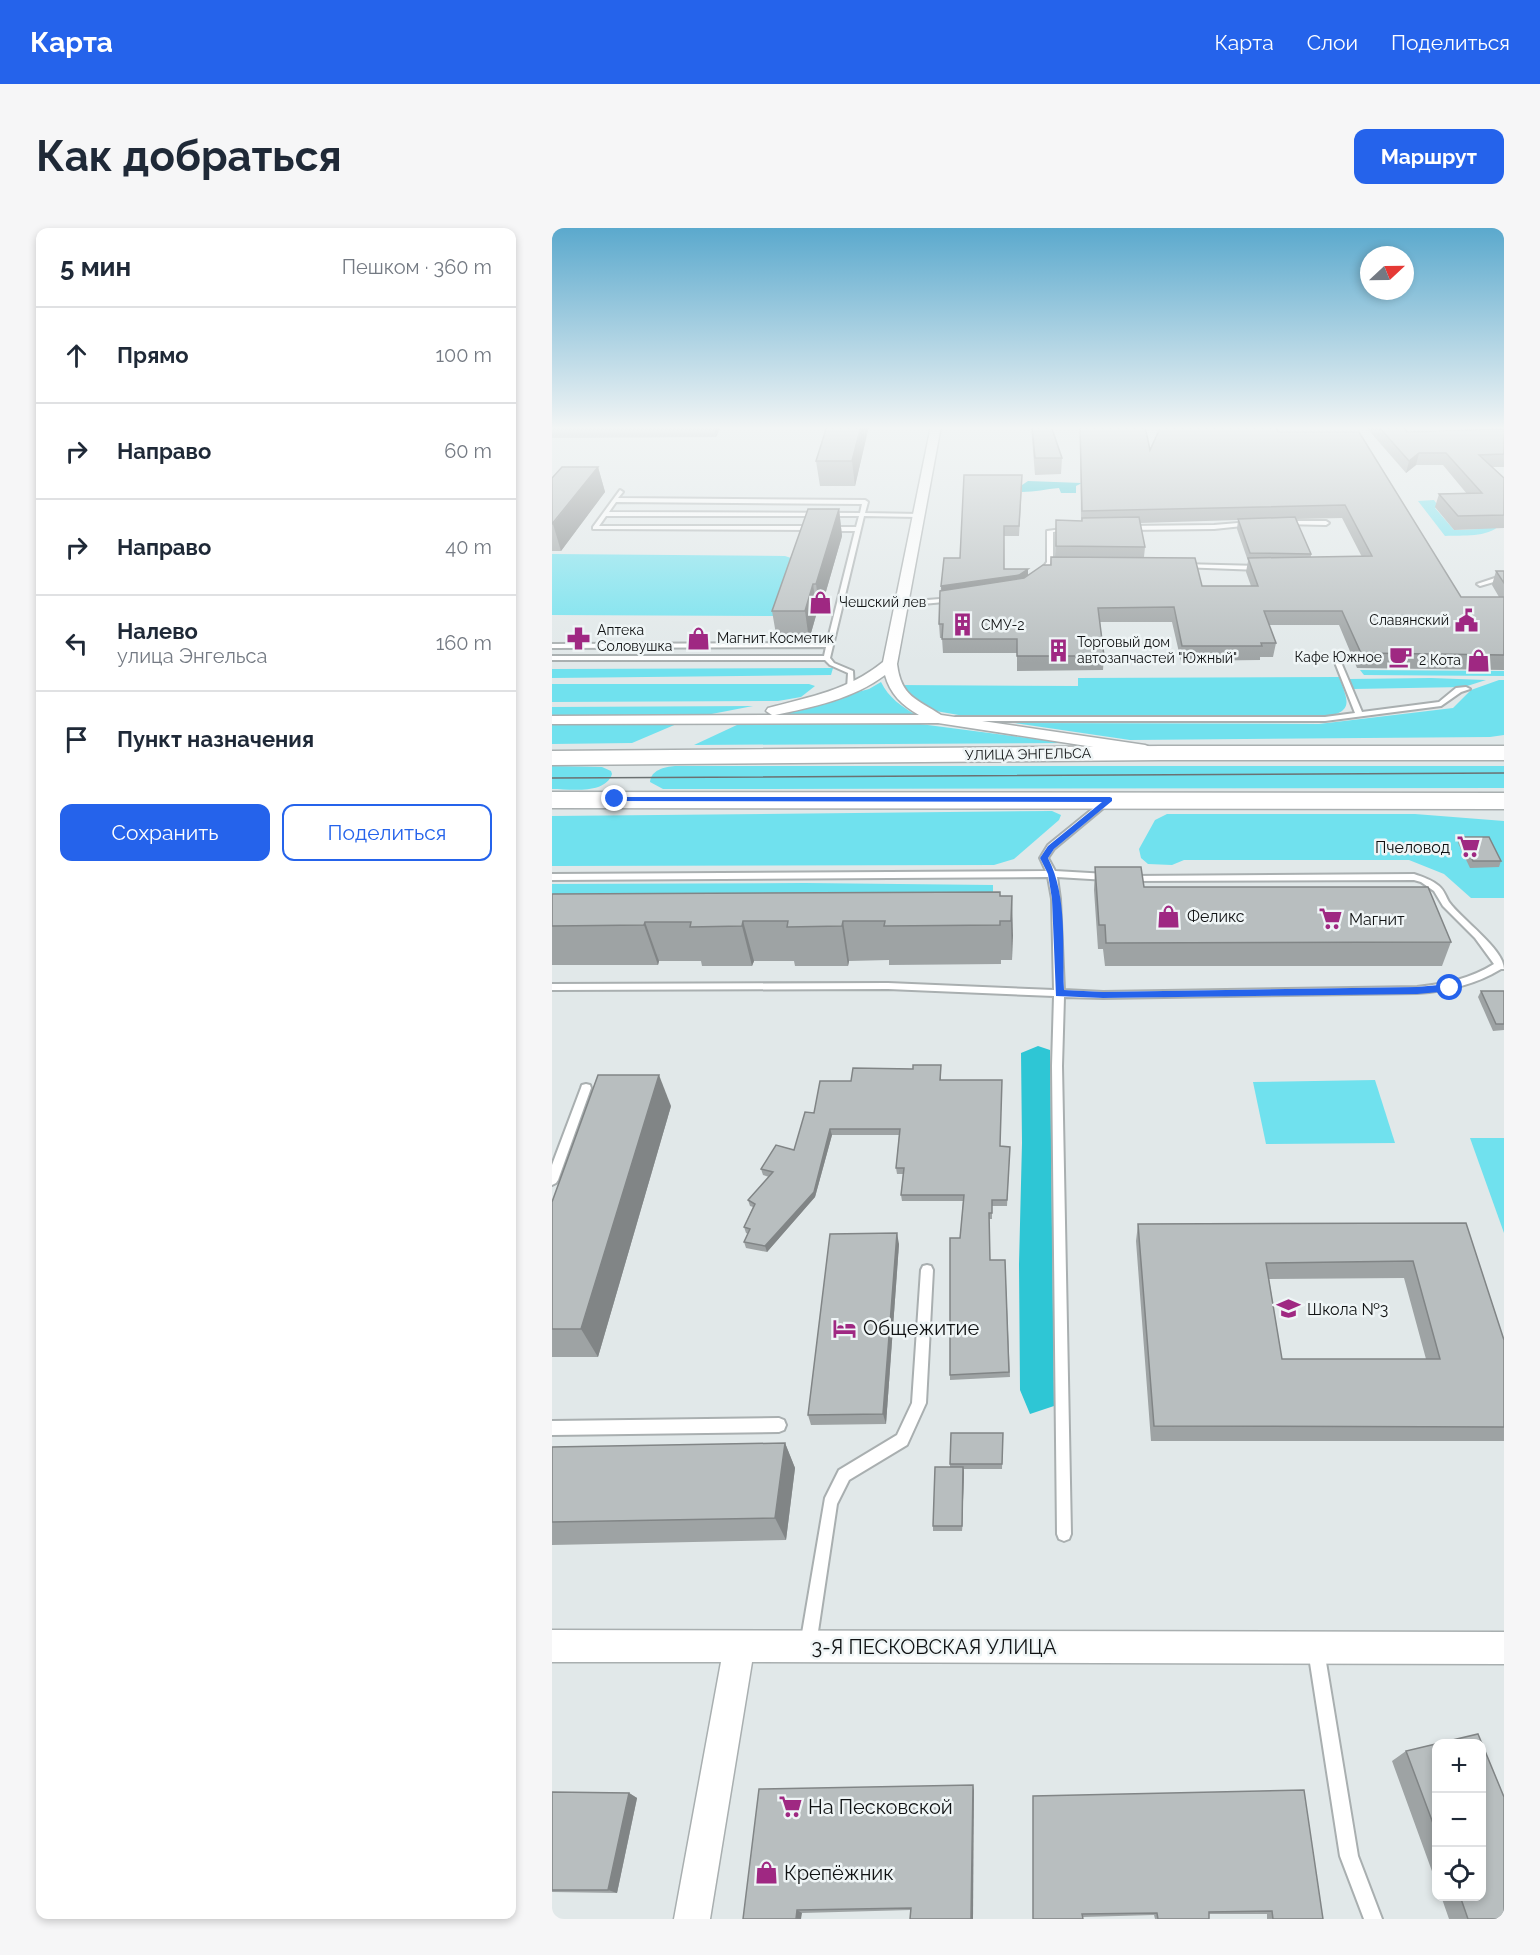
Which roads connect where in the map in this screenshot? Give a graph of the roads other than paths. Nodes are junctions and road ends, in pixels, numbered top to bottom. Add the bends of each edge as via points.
1 (611, 505) edge
2 (864, 505) edge
3 (920, 505) edge
4 (605, 514) junction
5 (862, 515) junction
6 (918, 515) junction
7 (1281, 523) edge
8 (1326, 523) edge
9 (1259, 524) edge
10 (1125, 528) edge
11 (858, 529) junction
12 (1080, 529) edge
13 (1174, 565) edge
14 (1047, 566) junction
15 (1059, 566) edge
16 (1264, 568) edge
17 (1504, 577) edge
18 (1030, 583) edge
19 (1480, 584) dead end
20 (958, 600) edge
21 (901, 604) junction
22 (830, 645) junction
23 (552, 646) edge
24 (552, 658) edge
25 (826, 658) junction
26 (1337, 660) dead end
27 (890, 664) junction
28 (851, 689) junction
29 (1466, 689) dead end
30 (1360, 715) junction
31 (730, 719) junction
32 (938, 719) junction
33 (552, 720) edge
34 (1504, 743) edge
35 (1161, 753) junction
36 (1406, 753) junction
37 (1504, 753) edge
38 (552, 758) edge
39 (634, 758) junction
40 (615, 799) junction
41 (552, 800) edge
42 (1110, 800) junction
43 (1437, 801) junction
44 (1504, 801) edge
45 (1504, 810) edge
46 (1052, 874) junction
47 (552, 877) edge
48 (1503, 965) edge
49 (552, 987) edge
50 (1059, 993) junction
51 (586, 1088) dead end
52 (552, 1180) edge
53 (927, 1270) dead end
54 (779, 1425) dead end
55 (552, 1428) edge
56 (1064, 1534) dead end
57 (552, 1646) edge
58 (1316, 1647) junction
59 (740, 1648) junction
60 (807, 1648) junction
61 (1504, 1648) edge
62 (692, 1919) edge
63 (1373, 1919) edge

1 - 4 lane
2 - 5 lane
3 - 6 street
4 - 5 lane
4 - 11 lane via 595,528
5 - 6 lane
5 - 11 lane
6 - 21 street
7 - 8 lane
9 - 10 lane
11 - 22 lane
12 - 14 lane via 1050,531
13 - 16 lane
14 - 15 lane
14 - 18 lane
17 - 19 lane
20 - 21 lane
21 - 27 street
22 - 23 lane
22 - 25 lane
24 - 25 lane
25 - 28 lane via 851,672
26 - 30 lane
27 - 28 street
27 - 32 street via 890,677 899,694
28 - 31 street via 808,703
29 - 30 lane via 1441,704
30 - 32 lane via 1304,720
31 - 32 street
31 - 33 street
32 - 35 street
34 - 36 main road
35 - 36 main road, УЛИЦА ЭНГЕЛЬСА
35 - 39 main road, УЛИЦА ЭНГЕЛЬСА
36 - 37 main road, УЛИЦА ЭНГЕЛЬСА
38 - 39 main road, УЛИЦА ЭНГЕЛЬСА
39 - 40 main road
40 - 41 main road
40 - 42 main road
42 - 43 main road
42 - 46 lane via 1046,852 1045,864
43 - 44 main road
43 - 45 main road
46 - 47 lane
46 - 48 lane via 1143,879 1414,877 1438,889 1446,904
46 - 50 lane
48 - 50 lane via 1483,977 1450,988
49 - 50 lane via 888,986
50 - 56 lane
51 - 52 lane
53 - 60 lane via 919,1403 902,1440 844,1475 830,1503
54 - 55 lane
57 - 59 street, 3-Я ПЕСКОВСКАЯ УЛИЦА
58 - 60 street, 3-Я ПЕСКОВСКАЯ УЛИЦА
58 - 61 street, 3-Я ПЕСКОВСКАЯ УЛИЦА
58 - 63 lane via 1349,1856
59 - 60 street, 3-Я ПЕСКОВСКАЯ УЛИЦА
59 - 62 street

